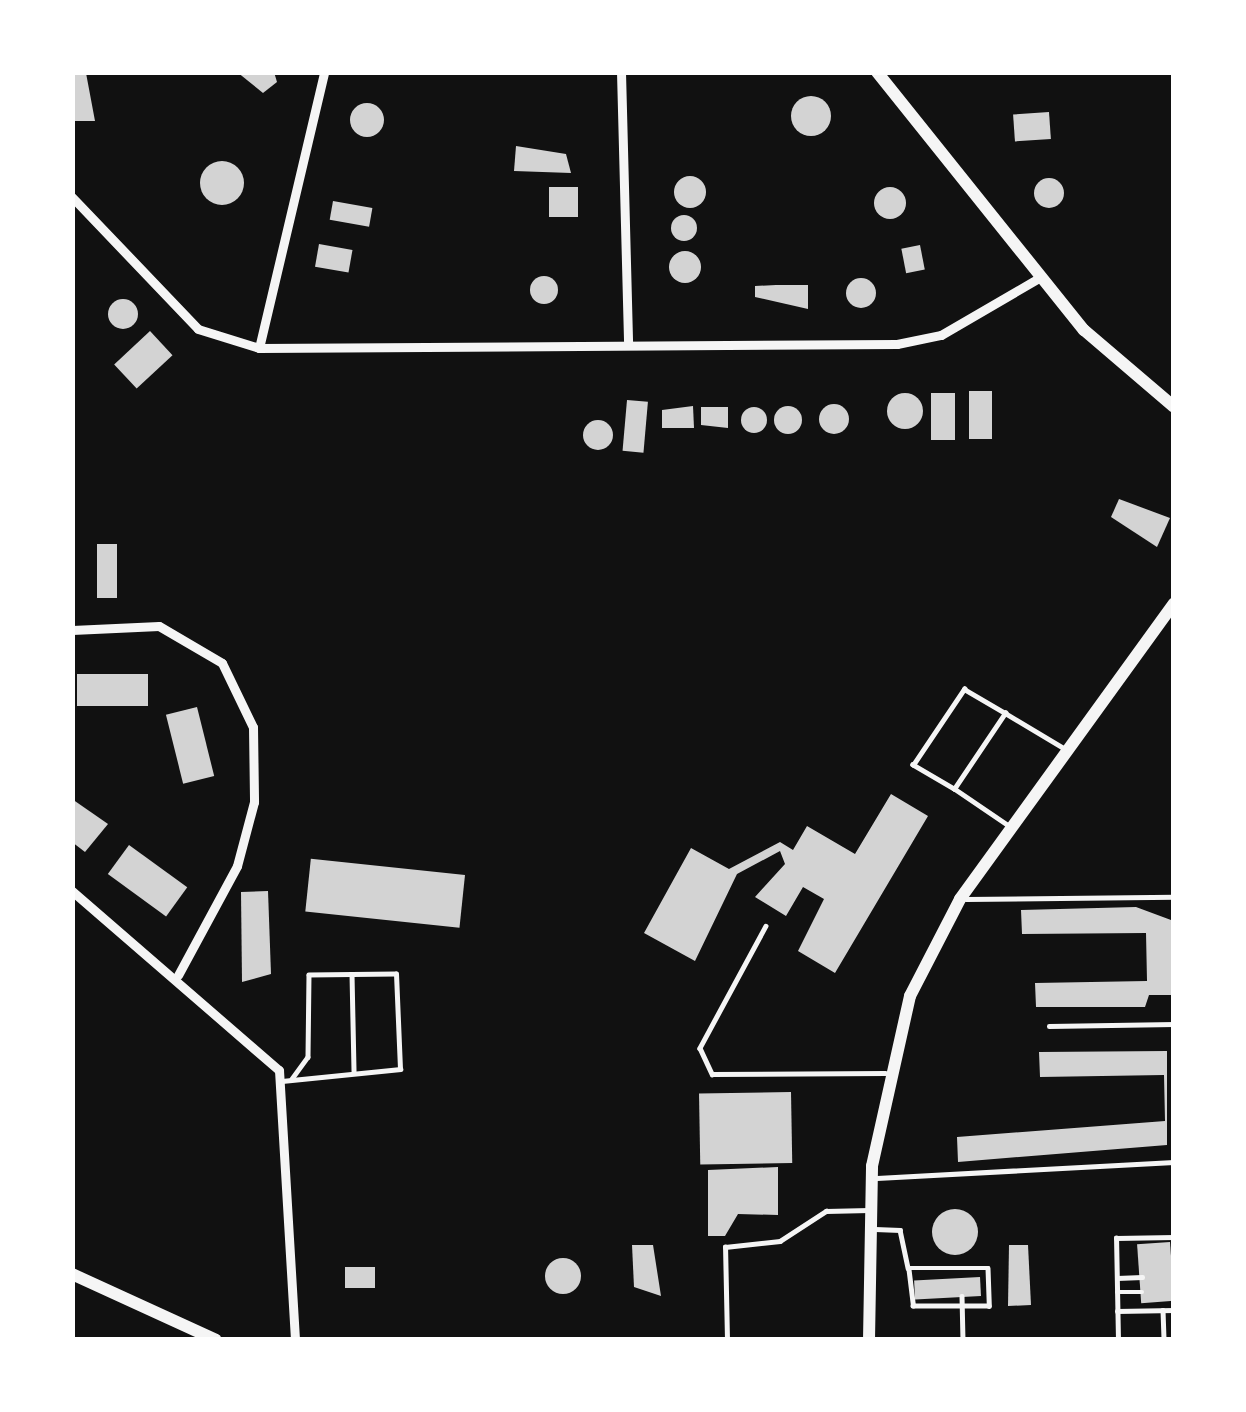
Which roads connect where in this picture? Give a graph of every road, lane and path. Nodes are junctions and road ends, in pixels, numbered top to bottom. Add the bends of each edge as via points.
1 (325, 72) edge
2 (621, 72) edge
3 (884, 74) edge
4 (72, 197) edge
5 (1039, 278) junction
6 (628, 345) junction
7 (259, 348) junction
8 (1174, 407) edge
9 (1174, 603) edge
10 (72, 630) edge
11 (1005, 713) junction
12 (1067, 750) junction
13 (953, 789) junction
14 (1012, 828) junction
15 (72, 891) edge
16 (1174, 897) edge
17 (960, 898) junction
18 (766, 926) dead end
19 (352, 974) junction
20 (178, 975) junction
21 (1174, 1024) edge
22 (1049, 1026) dead end
23 (354, 1073) junction
24 (885, 1073) junction
25 (284, 1076) junction
26 (1174, 1162) edge
27 (872, 1178) junction
28 (871, 1210) junction
29 (869, 1228) junction
30 (1174, 1237) edge
31 (908, 1268) junction
32 (930, 1268) junction
33 (962, 1268) junction
34 (72, 1274) edge
35 (930, 1277) dead end
36 (1142, 1277) dead end
37 (962, 1278) dead end
38 (1117, 1278) junction
39 (1117, 1292) junction
40 (1142, 1292) dead end
41 (930, 1296) dead end
42 (962, 1296) dead end
43 (930, 1306) junction
44 (962, 1306) junction
45 (1163, 1310) junction
46 (1174, 1310) edge
47 (1117, 1311) junction
48 (216, 1340) edge
49 (295, 1340) edge
50 (727, 1340) edge
51 (869, 1340) edge
52 (963, 1340) edge
53 (1118, 1340) edge
54 (1164, 1340) edge

1 - 7 street
2 - 6 street
3 - 5 main road
4 - 7 street via 198,329
5 - 6 street via 941,335 897,344
5 - 8 main road
6 - 7 street
9 - 12 main road
10 - 20 street via 159,626 222,663 254,727 254,802 237,866
11 - 12 lane
11 - 13 lane
11 - 13 lane via 964,688 913,765
12 - 14 main road
13 - 14 lane
14 - 17 main road
15 - 20 street
16 - 17 lane
17 - 24 main road
18 - 24 lane via 700,1048 712,1074
19 - 23 lane
19 - 23 lane via 396,974 400,1069
19 - 25 lane via 309,975 308,1057
20 - 25 street
21 - 22 lane
23 - 25 lane
24 - 27 main road
25 - 49 street
26 - 27 lane via 1085,1164 1045,1177
27 - 28 main road
28 - 29 main road
28 - 50 lane via 826,1211 780,1241 725,1247
29 - 31 lane via 900,1230
29 - 51 main road
30 - 38 lane via 1116,1238
31 - 32 lane
31 - 43 lane via 908,1301
32 - 33 lane
32 - 35 lane
33 - 37 lane
33 - 44 lane via 988,1268 989,1306
34 - 48 main road
36 - 38 lane
38 - 39 lane
39 - 40 lane
39 - 47 lane
41 - 43 lane
42 - 44 lane
43 - 44 lane
44 - 52 lane
45 - 46 lane
45 - 47 lane
45 - 54 lane
47 - 53 lane

